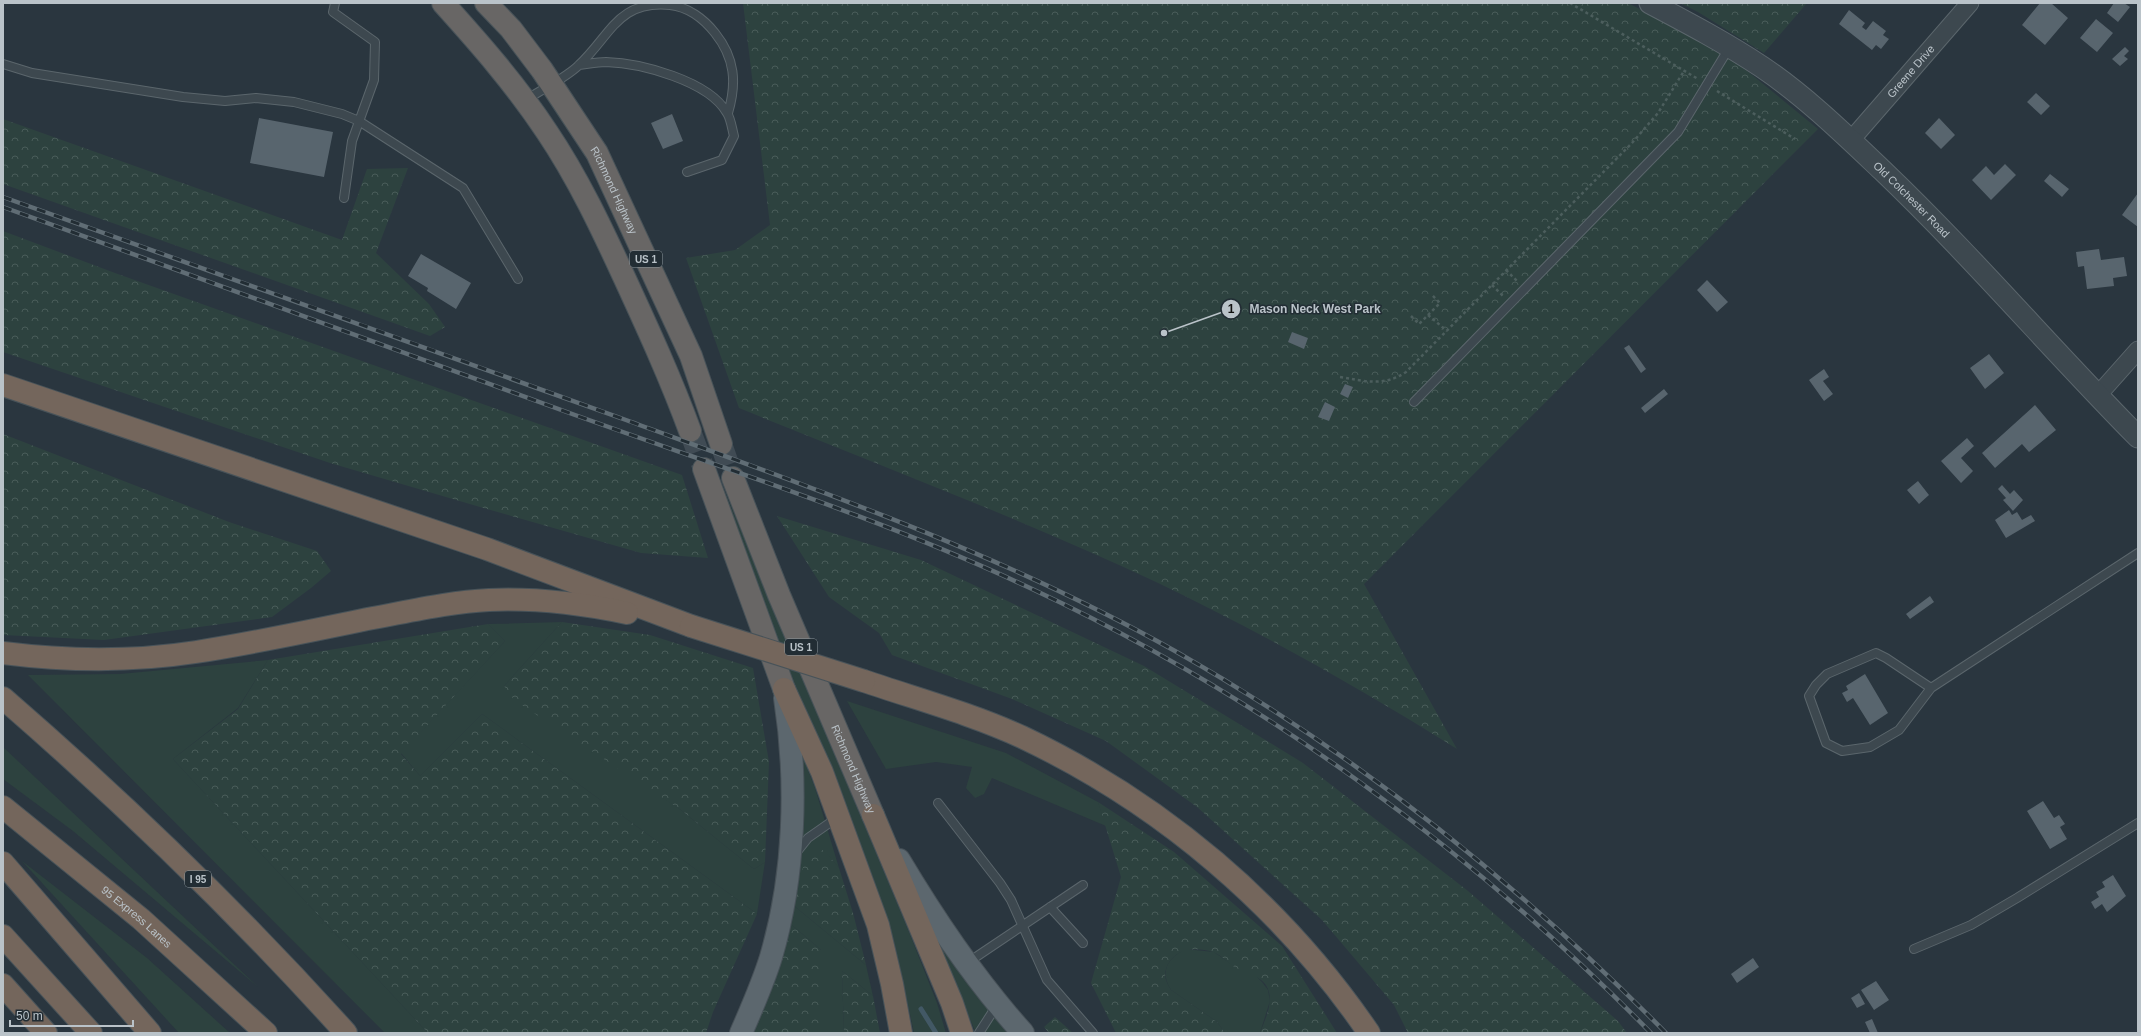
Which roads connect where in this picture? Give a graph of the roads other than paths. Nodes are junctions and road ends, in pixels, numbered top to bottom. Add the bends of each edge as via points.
1 (335, 3) edge
2 (443, 3) edge
3 (486, 3) edge
4 (1650, 3) edge
5 (1970, 3) edge
6 (1730, 47) junction
7 (3, 64) edge
8 (579, 65) junction
9 (551, 83) junction
10 (525, 100) junction
11 (728, 113) junction
12 (359, 121) junction
13 (1851, 140) junction
14 (687, 172) dead end
15 (344, 198) dead end
16 (518, 279) dead end
17 (2138, 350) edge
18 (3, 386) edge
19 (2098, 395) junction
20 (1414, 402) dead end
21 (690, 431) tunnel mouth
22 (2138, 437) edge
23 (721, 444) tunnel mouth
24 (704, 469) tunnel mouth
25 (733, 478) tunnel mouth
26 (2138, 553) edge
27 (691, 626) junction
28 (3, 653) edge
29 (1932, 688) junction
30 (784, 689) junction
31 (3, 698) edge
32 (938, 803) dead end
33 (3, 807) edge
34 (873, 815) junction
35 (839, 817) junction
36 (2137, 823) edge
37 (3, 863) edge
38 (788, 863) junction
39 (1083, 885) dead end
40 (1050, 907) junction
41 (1022, 926) junction
42 (3, 936) edge
43 (1083, 943) dead end
44 (1914, 949) dead end
45 (966, 963) junction
46 (3, 985) edge
47 (997, 1004) junction
48 (46, 1033) edge
49 (91, 1033) edge
50 (150, 1033) edge
51 (266, 1033) edge
52 (346, 1033) edge
53 (741, 1033) edge
54 (901, 1033) edge
55 (962, 1033) edge
56 (979, 1033) edge
57 (1023, 1033) edge
58 (1093, 1033) edge
59 (1368, 1033) edge

1 - 12 lane via 333,12 375,42 374,80
2 - 10 highway, US 1
3 - 9 highway, Richmond Highway / US 1 via 511,29
4 - 6 street, Old Colchester Road
5 - 13 street, Greene Drive
6 - 13 street, Old Colchester Road via 1762,67
6 - 20 lane via 1678,132
7 - 12 lane via 32,73 183,97 225,101 256,98 294,102
8 - 9 lane
8 - 11 lane via 606,62 674,76 710,94
8 - 11 lane via 630,10 644,4 677,5 696,14 710,26 730,59 734,89
9 - 10 lane
9 - 23 highway, Richmond Highway / US 1 via 597,153 691,356
10 - 21 highway, US 1 via 563,156 607,240 667,370
11 - 14 lane via 734,136 722,160
12 - 15 lane via 352,141
12 - 16 lane via 463,188
13 - 19 street, Old Colchester Road via 1960,247
17 - 19 street
18 - 27 highway via 487,549
19 - 22 street, Old Colchester Road
24 - 30 highway, US 1
25 - 34 highway, Richmond Highway / US 1 via 779,595
26 - 29 lane
27 - 28 highway via 592,606 489,600 434,606 253,642 161,656 86,661
27 - 59 highway, bridge via 977,719 1063,757 1144,806 1204,852 1260,903 1331,982
29 - 29 lane via 1899,730 1870,747 1842,751 1826,743 1809,696 1816,684 1827,674 1876,653
30 - 35 highway via 822,772
30 - 38 main road, US 1 via 790,727 792,776
31 - 52 highway, I 95 via 158,839 241,921
32 - 41 lane via 1000,883
33 - 51 highway, 95 Express Lanes via 141,919
34 - 45 main road, Richmond Highway / US 1 via 930,911
34 - 55 highway
35 - 38 lane via 808,838
35 - 54 highway via 878,925
36 - 44 lane via 1984,917
37 - 50 highway
38 - 53 main road, US 1 via 771,956
39 - 40 lane
40 - 41 lane
40 - 43 lane
41 - 45 lane
41 - 58 lane via 1047,980
42 - 49 highway
45 - 47 main road, Richmond Highway / US 1
46 - 48 highway
47 - 56 lane
47 - 57 main road, Richmond Highway / US 1

